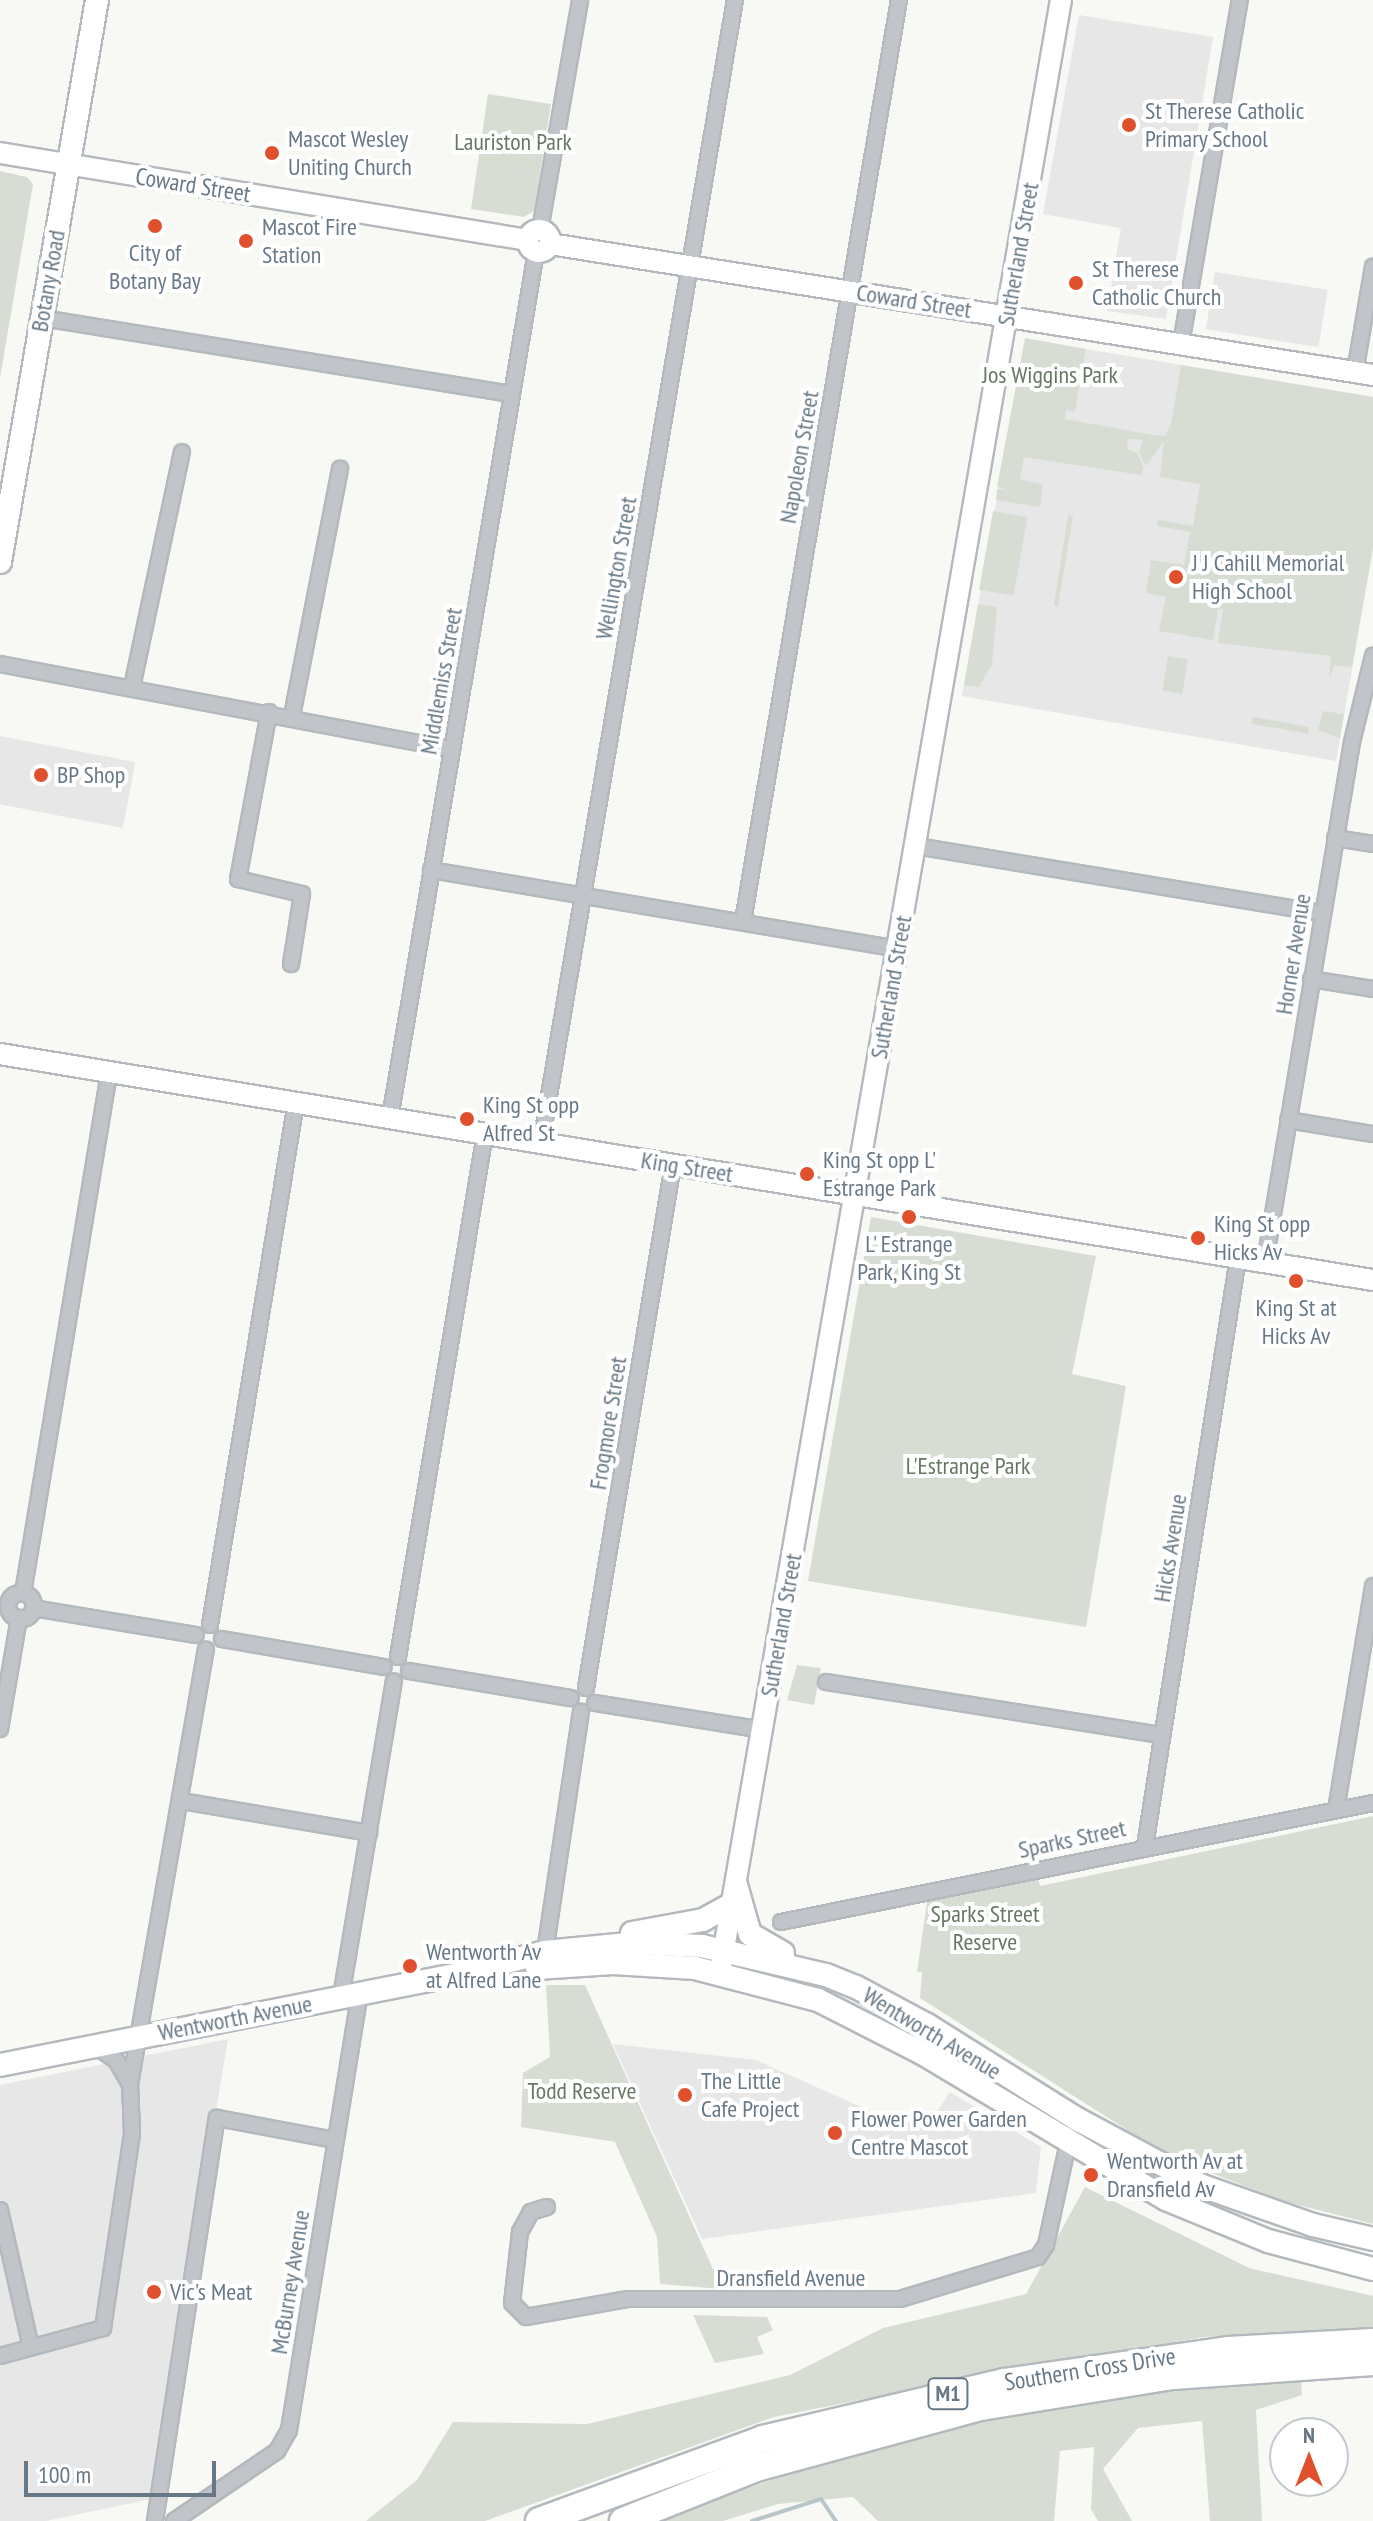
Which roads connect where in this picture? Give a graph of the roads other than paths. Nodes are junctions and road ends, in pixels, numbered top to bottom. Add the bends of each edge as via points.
1 (83, 0) edge
2 (97, 0) edge
3 (580, 0) edge
4 (735, 0) edge
5 (899, 0) edge
6 (1061, 0) edge
7 (1240, 0) edge
8 (0, 153) edge
9 (61, 163) junction
10 (538, 241) junction
11 (691, 264) junction
12 (1373, 267) edge
13 (850, 291) junction
14 (1007, 315) junction
15 (42, 318) junction
16 (1181, 344) junction
17 (1364, 374) edge
18 (512, 394) junction
19 (182, 452) dead end
20 (340, 469) dead end
21 (0, 498) edge
22 (0, 562) edge
23 (1373, 656) edge
24 (0, 664) edge
25 (132, 687) junction
26 (269, 712) junction
27 (292, 716) junction
28 (452, 749) junction
29 (1335, 838) junction
30 (1373, 844) edge
31 (916, 846) junction
32 (431, 870) junction
33 (583, 895) junction
34 (1322, 913) junction
35 (743, 921) junction
36 (898, 949) junction
37 (291, 964) dead end
38 (1311, 979) junction
39 (1373, 989) edge
40 (0, 1054) edge
41 (109, 1073) junction
42 (296, 1102) junction
43 (390, 1118) junction
44 (1288, 1120) junction
45 (485, 1134) junction
46 (1373, 1134) edge
47 (541, 1143) junction
48 (673, 1165) junction
49 (856, 1195) junction
50 (1238, 1258) junction
51 (1265, 1262) junction
52 (1373, 1280) edge
53 (1373, 1586) edge
54 (23, 1593) junction
55 (4, 1604) edge
56 (33, 1608) junction
57 (19, 1618) junction
58 (210, 1625) junction
59 (196, 1635) junction
60 (222, 1639) junction
61 (206, 1650) junction
62 (398, 1657) junction
63 (384, 1667) junction
64 (409, 1671) junction
65 (394, 1681) junction
66 (826, 1682) dead end
67 (586, 1688) junction
68 (571, 1698) junction
69 (595, 1703) junction
70 (581, 1712) junction
71 (0, 1729) edge
72 (763, 1730) junction
73 (1162, 1735) junction
74 (182, 1801) junction
75 (1373, 1803) edge
76 (1336, 1810) junction
77 (369, 1833) junction
78 (1145, 1846) junction
79 (734, 1894) junction
80 (781, 1922) dead end
81 (593, 1946) junction
82 (724, 1950) junction
83 (545, 1952) junction
84 (464, 1973) junction
85 (720, 1973) junction
86 (826, 1975) junction
87 (351, 1995) junction
88 (139, 2037) junction
89 (95, 2046) junction
90 (2, 2064) edge
91 (130, 2084) junction
92 (1077, 2119) junction
93 (335, 2140) junction
94 (1066, 2143) junction
95 (547, 2207) dead end
96 (0, 2210) edge
97 (1373, 2239) edge
98 (1373, 2269) edge
99 (1373, 2342) edge
100 (31, 2348) junction
101 (0, 2356) edge
102 (1373, 2362) edge
103 (155, 2521) edge
104 (174, 2521) edge
105 (539, 2521) edge
106 (623, 2521) edge

1 - 9 main road, Botany Road
2 - 9 main road, Botany Road
3 - 10 street, Middlemiss Street
4 - 11 street, Wellington Street
5 - 13 street, Napoleon Street
6 - 14 street, Sutherland Street
7 - 16 street
8 - 9 street, Coward Street
9 - 10 street, Coward Street
9 - 15 main road, Botany Road
9 - 21 main road, Botany Road
10 - 11 street, Coward Street
10 - 18 street, Middlemiss Street
11 - 13 street, Coward Street
11 - 33 street, Wellington Street
12 - 17 street
13 - 14 street, Coward Street
13 - 35 street, Napoleon Street
14 - 16 street, Coward Street
14 - 31 street, Sutherland Street
15 - 18 street
15 - 22 main road, Botany Road
16 - 17 street, Coward Street
18 - 28 street, Middlemiss Street
19 - 25 street
20 - 27 street
23 - 29 street, Horner Avenue
24 - 25 street
25 - 26 street
26 - 27 street
26 - 37 street via 238,879 302,894
27 - 28 street
28 - 32 street, Middlemiss Street
29 - 30 street
29 - 34 street, Horner Avenue
31 - 34 street
31 - 36 street, Sutherland Street
32 - 33 street
32 - 43 street, Middlemiss Street
33 - 35 street
33 - 47 street, Wellington Street
34 - 38 street, Horner Avenue
35 - 36 street
36 - 49 street, Sutherland Street
38 - 39 street
38 - 44 street, Horner Avenue
40 - 41 street, King Street
41 - 42 street, King Street
41 - 54 street
42 - 43 street, King Street
42 - 58 street
43 - 45 street, King Street
44 - 46 street
44 - 51 street, Horner Avenue
45 - 47 street, King Street
45 - 62 street
47 - 48 street, King Street
48 - 49 street, King Street
48 - 67 street, Frogmore Street
49 - 50 street, King Street
49 - 72 street, Sutherland Street
50 - 51 street, King Street
50 - 73 street, Hicks Avenue
51 - 52 street, King Street
53 - 76 street
54 - 55 street
54 - 56 street
55 - 57 street
56 - 57 street
56 - 59 street
57 - 71 street
58 - 59 street
58 - 60 street
59 - 61 street
60 - 61 street via 218,1647
60 - 63 street
61 - 74 street
62 - 63 street
62 - 64 street
63 - 65 street
64 - 65 street
64 - 68 street
65 - 77 street, McBurney Avenue
66 - 73 street
67 - 68 street
67 - 69 street
68 - 70 street
69 - 70 street
69 - 72 street
70 - 83 street
72 - 79 street, Sutherland Street
73 - 78 street, Hicks Avenue
74 - 77 street
74 - 88 street
75 - 76 street, Sparks Street
76 - 78 street, Sparks Street
77 - 87 street, McBurney Avenue
78 - 80 street, Sparks Street
79 - 81 main road via 714,1917
79 - 82 street, Sutherland Street
79 - 86 main road via 750,1934
81 - 82 main road, Wentworth Avenue via 668,1943
81 - 83 main road, Wentworth Avenue
82 - 85 street, Sutherland Street
82 - 86 main road, Wentworth Avenue
83 - 84 main road, Wentworth Avenue
84 - 85 main road, Wentworth Avenue via 613,1963
84 - 87 main road, Wentworth Avenue
85 - 94 main road, Wentworth Avenue via 857,2017
86 - 92 main road, Wentworth Avenue via 927,2025
87 - 88 main road, Wentworth Avenue
87 - 93 street, McBurney Avenue
88 - 89 main road, Wentworth Avenue
88 - 91 street
89 - 90 main road, Wentworth Avenue
89 - 91 street via 116,2060
91 - 100 street via 132,2133 103,2328
92 - 94 street, Dransfield Avenue
92 - 97 main road, Wentworth Avenue via 1202,2186 1313,2225
93 - 103 street via 217,2118
93 - 104 street, McBurney Avenue via 284,2443
94 - 95 street, Dransfield Avenue via 1046,2245 1038,2257 900,2299 628,2299 526,2317 512,2303 520,2232 531,2212
94 - 98 main road, Wentworth Avenue via 1128,2180 1221,2223
96 - 100 street
99 - 105 highway, Southern Cross Drive / M1 via 1228,2350 989,2385 763,2439
100 - 101 street
102 - 106 highway, Southern Cross Drive / M1 via 1173,2376 981,2407 756,2468

